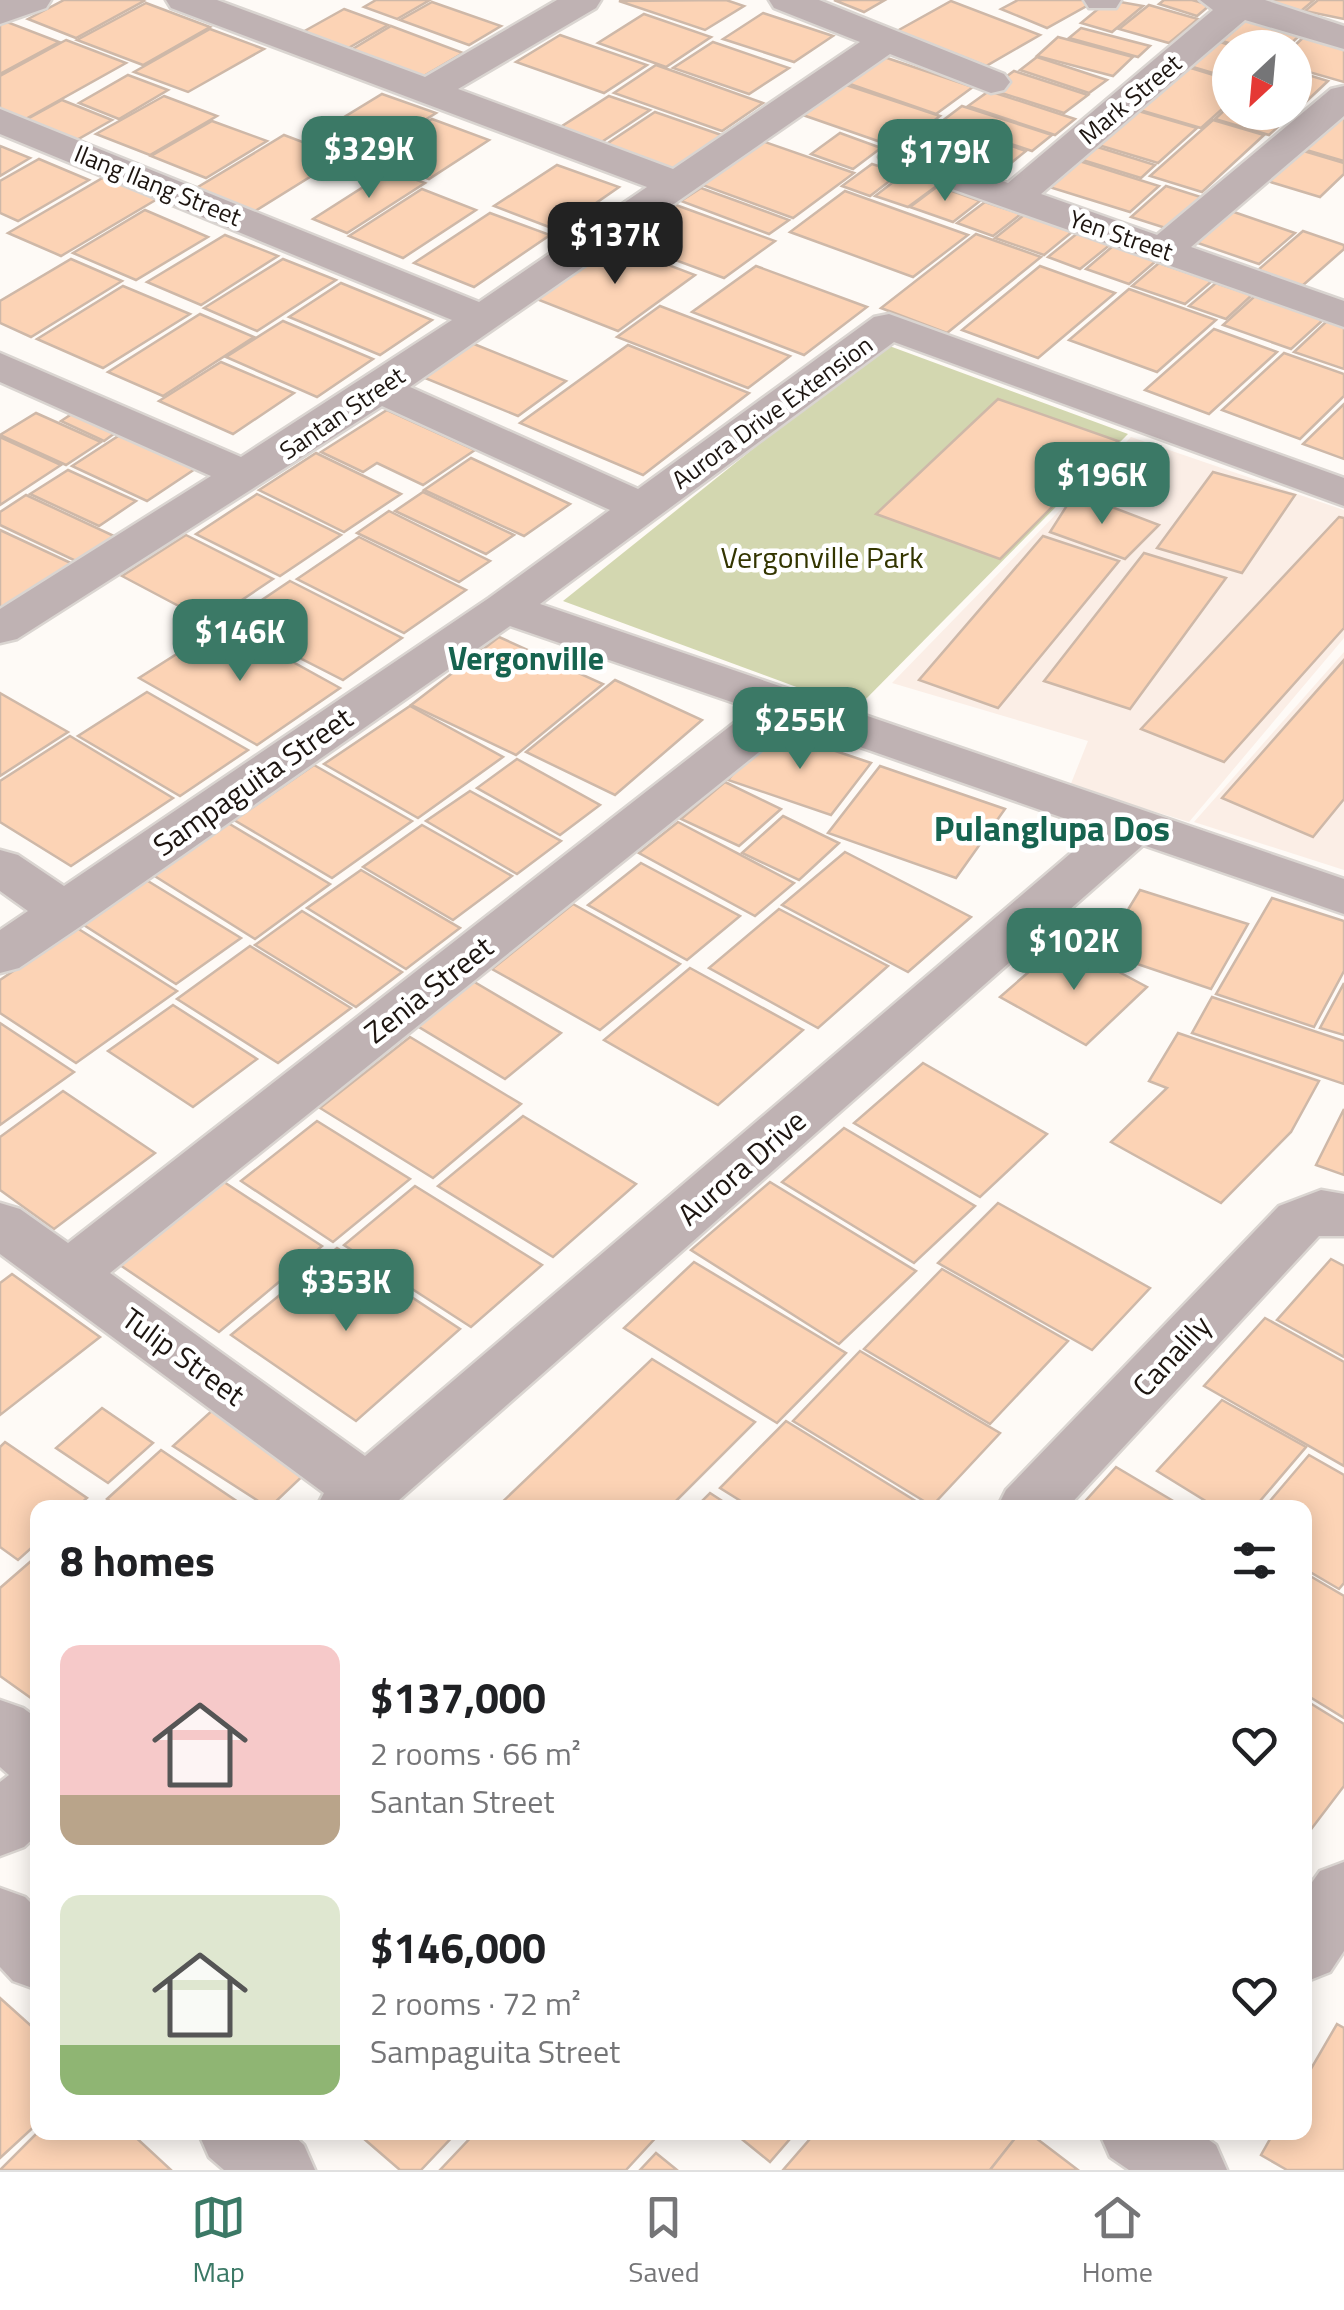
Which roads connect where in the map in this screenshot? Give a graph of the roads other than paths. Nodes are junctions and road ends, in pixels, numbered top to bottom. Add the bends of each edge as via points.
1 (33, 0) edge
2 (583, 0) edge
3 (787, 0) edge
4 (194, 1) edge
5 (1234, 2) edge
6 (0, 13) edge
7 (1344, 38) edge
8 (888, 40) junction
9 (991, 82) dead end
10 (425, 93) junction
11 (1344, 96) edge
12 (0, 120) edge
13 (898, 156) dead end
14 (676, 184) junction
15 (1013, 198) junction
16 (1164, 250) junction
17 (1340, 308) edge
18 (482, 318) junction
19 (11, 382) edge
20 (379, 389) junction
21 (248, 476) junction
22 (1344, 493) edge
23 (642, 508) junction
24 (506, 608) junction
25 (0, 629) edge
26 (789, 704) junction
27 (1135, 825) junction
28 (0, 867) edge
29 (1344, 897) edge
30 (66, 912) junction
31 (0, 955) edge
32 (1332, 1213) edge
33 (0, 1224) edge
34 (68, 1275) junction
35 (356, 1499) edge
36 (1036, 1500) edge
37 (0, 1728) edge
38 (30, 1753) edge
39 (30, 1798) edge
40 (0, 1826) edge
41 (1344, 1893) edge
42 (0, 1919) edge
43 (1312, 1940) edge
44 (30, 1950) edge
45 (244, 2140) edge
46 (278, 2170) edge

1 - 6 street
2 - 10 street
3 - 8 street
4 - 10 street
5 - 7 street
5 - 15 street, Mark Street
8 - 9 street
8 - 14 street, Santan Street
10 - 14 street
11 - 16 street
12 - 18 street, Ilang Ilang Street
13 - 15 street, Yen Street
14 - 18 street, Santan Street
15 - 16 street, Yen Street
16 - 17 street, Yen Street
18 - 20 street, Santan Street
19 - 21 street
20 - 21 street, Santan Street
20 - 23 street
21 - 25 street, Santan Street
22 - 23 street, Aurora Drive Extension via 889,326
23 - 24 street, Aurora Drive Extension
24 - 26 street
24 - 30 street, Sampaguita Street
26 - 27 street
26 - 34 street, Zenia Street
27 - 29 street
27 - 35 street, Aurora Drive
28 - 30 street
30 - 31 street, Sampaguita Street
32 - 36 street, Canalily via 1299,1220
33 - 34 street, Tulip Street
34 - 35 street, Tulip Street
37 - 38 street
39 - 40 street
41 - 43 street
42 - 44 street
45 - 46 street

